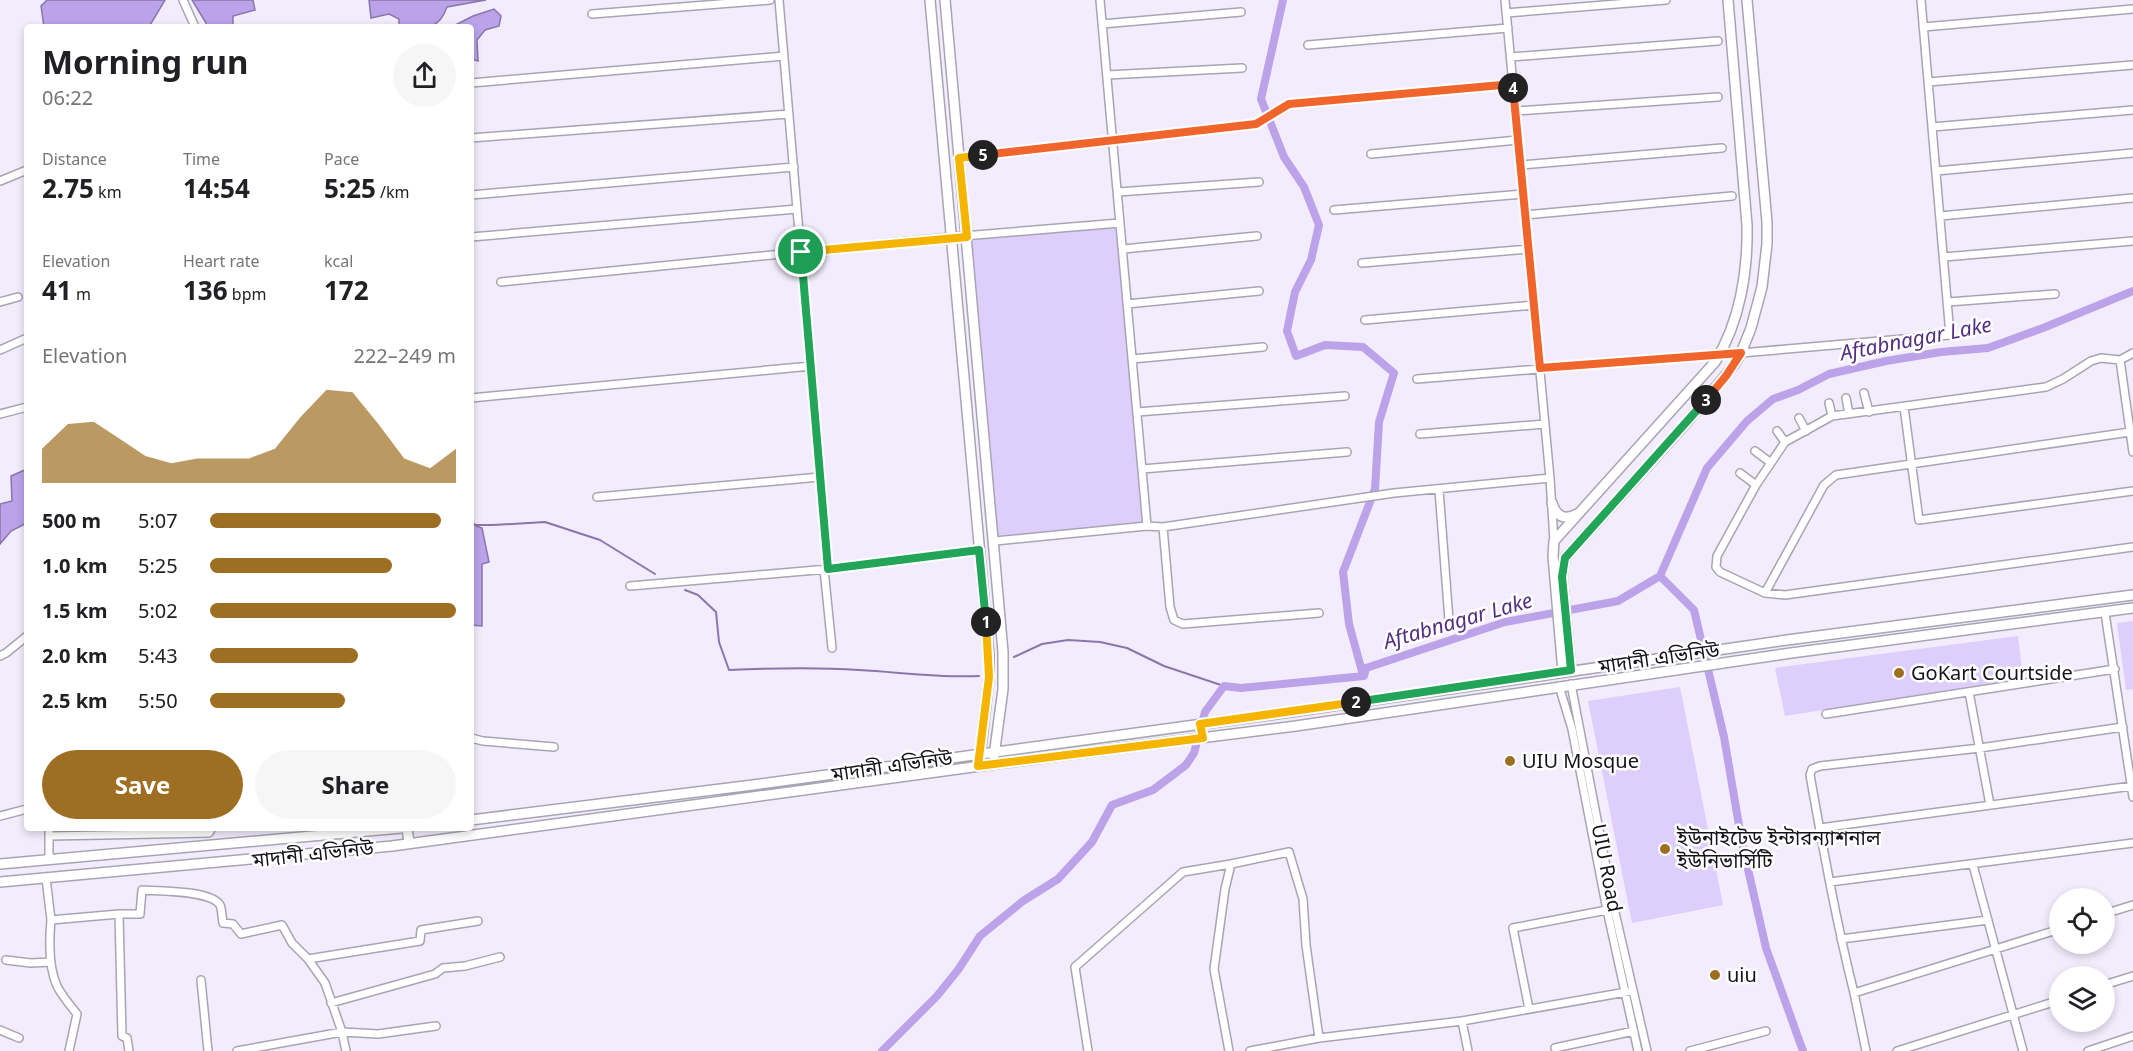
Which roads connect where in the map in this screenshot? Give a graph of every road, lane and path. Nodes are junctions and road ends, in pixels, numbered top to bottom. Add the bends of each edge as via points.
1 (183, 0) edge
2 (770, 0) edge
3 (779, 0) edge
4 (930, 0) edge
5 (945, 0) edge
6 (1100, 0) edge
7 (1505, 0) edge
8 (1666, 0) edge
9 (1728, 0) edge
10 (1747, 0) edge
11 (1921, 0) edge
12 (2133, 9) edge
13 (1241, 12) dead end
14 (1506, 13) junction
15 (592, 14) dead end
16 (194, 24) edge
17 (1102, 24) junction
18 (1923, 27) junction
19 (1508, 28) junction
20 (1718, 41) dead end
21 (1308, 45) dead end
22 (784, 56) junction
23 (1510, 57) junction
24 (2133, 65) edge
25 (1242, 68) dead end
26 (1107, 75) junction
27 (1928, 82) junction
28 (474, 83) edge
29 (1513, 84) junction
30 (1718, 97) dead end
31 (2133, 110) edge
32 (1516, 111) junction
33 (789, 114) junction
34 (1932, 127) junction
35 (474, 138) edge
36 (1518, 140) junction
37 (1113, 141) junction
38 (1722, 148) dead end
39 (2133, 153) edge
40 (1371, 154) dead end
41 (959, 158) junction
42 (1521, 165) junction
43 (794, 167) junction
44 (24, 171) edge
45 (1936, 171) junction
46 (0, 180) edge
47 (1258, 182) dead end
48 (1118, 192) junction
49 (1524, 194) junction
50 (474, 195) edge
51 (1732, 196) dead end
52 (2133, 198) edge
53 (797, 209) junction
54 (1334, 210) dead end
55 (1526, 215) junction
56 (1940, 216) junction
57 (1120, 223) junction
58 (1257, 236) dead end
59 (474, 237) edge
60 (951, 237) junction
61 (967, 237) junction
62 (2133, 241) edge
63 (1123, 249) junction
64 (1529, 249) junction
65 (801, 252) junction
66 (1944, 257) junction
67 (1362, 263) dead end
68 (501, 282) dead end
69 (1259, 291) dead end
70 (2055, 294) dead end
71 (18, 297) dead end
72 (0, 302) edge
73 (1948, 302) junction
74 (1127, 304) junction
75 (1534, 305) junction
76 (1365, 320) dead end
77 (24, 339) edge
78 (1263, 347) dead end
79 (0, 350) edge
80 (1741, 353) junction
81 (2133, 353) edge
82 (1720, 354) junction
83 (1132, 359) junction
84 (2120, 360) junction
85 (811, 366) junction
86 (1540, 368) junction
87 (1417, 379) dead end
88 (2133, 389) edge
89 (2124, 390) junction
90 (1864, 393) dead end
91 (1345, 396) dead end
92 (474, 398) edge
93 (1846, 398) dead end
94 (1829, 403) dead end
95 (1904, 407) junction
96 (24, 408) edge
97 (1137, 412) junction
98 (1869, 412) junction
99 (0, 414) edge
100 (1849, 414) junction
101 (1832, 416) junction
102 (1799, 418) dead end
103 (1545, 424) junction
104 (1806, 431) junction
105 (1777, 432) dead end
106 (2130, 432) junction
107 (1420, 434) dead end
108 (1785, 442) junction
109 (1755, 451) dead end
110 (1347, 452) dead end
111 (2133, 452) edge
112 (1771, 463) junction
113 (1913, 463) junction
114 (1142, 469) junction
115 (1740, 473) dead end
116 (820, 477) junction
117 (1551, 478) junction
118 (1756, 485) junction
119 (1438, 490) junction
120 (2133, 491) edge
121 (597, 497) dead end
122 (1552, 504) junction
123 (1580, 513) junction
124 (1147, 526) junction
125 (1163, 527) junction
126 (1554, 541) junction
127 (994, 542) junction
128 (2133, 547) edge
129 (979, 550) junction
130 (826, 569) junction
131 (1559, 578) junction
132 (630, 586) dead end
133 (1765, 593) junction
134 (2133, 595) edge
135 (2102, 598) junction
136 (2133, 608) edge
137 (2105, 612) junction
138 (1318, 613) dead end
139 (1449, 620) dead end
140 (24, 638) edge
141 (832, 648) dead end
142 (0, 656) edge
143 (2115, 669) junction
144 (1567, 671) junction
145 (1571, 684) junction
146 (1559, 686) junction
147 (1969, 692) junction
148 (1826, 714) dead end
149 (1200, 724) junction
150 (2122, 727) junction
151 (1203, 738) junction
152 (474, 739) edge
153 (555, 747) dead end
154 (1980, 748) junction
155 (995, 752) junction
156 (980, 753) junction
157 (992, 764) junction
158 (978, 766) junction
159 (790, 780) junction
160 (1586, 785) junction
161 (2132, 786) junction
162 (792, 792) junction
163 (2133, 796) edge
164 (1990, 805) junction
165 (24, 810) edge
166 (0, 816) edge
167 (474, 820) edge
168 (1820, 828) junction
169 (210, 831) edge
170 (370, 831) edge
171 (407, 831) edge
172 (49, 832) edge
173 (409, 843) junction
174 (2133, 843) edge
175 (49, 859) junction
176 (0, 864) edge
177 (1231, 864) junction
178 (1973, 865) junction
179 (46, 878) junction
180 (0, 882) edge
181 (1830, 882) junction
182 (2133, 905) edge
183 (1607, 910) junction
184 (2115, 911) edge
185 (119, 914) junction
186 (51, 920) junction
187 (1988, 920) junction
188 (478, 921) dead end
189 (2049, 932) edge
190 (1840, 939) junction
191 (1995, 949) junction
192 (500, 957) dead end
193 (308, 959) junction
194 (6, 960) dead end
195 (51, 962) junction
196 (2133, 976) edge
197 (201, 980) dead end
198 (2115, 982) edge
199 (1629, 992) junction
200 (1854, 993) junction
201 (331, 1003) junction
202 (2049, 1004) edge
203 (1529, 1009) junction
204 (2013, 1015) junction
205 (1462, 1021) junction
206 (436, 1026) dead end
207 (0, 1030) edge
208 (1634, 1030) junction
209 (1766, 1030) dead end
210 (342, 1032) junction
211 (2133, 1036) edge
212 (19, 1038) dead end
213 (1318, 1038) junction
214 (1555, 1048) dead end
215 (69, 1051) edge
216 (129, 1051) edge
217 (208, 1051) edge
218 (237, 1051) edge
219 (346, 1051) edge
220 (1088, 1051) edge
221 (1229, 1051) edge
222 (1250, 1051) edge
223 (1468, 1051) edge
224 (1638, 1051) edge
225 (1647, 1051) edge
226 (1689, 1051) edge
227 (1866, 1051) edge
228 (1898, 1051) edge
229 (2023, 1051) edge
230 (2088, 1051) edge

1 - 16 street
2 - 15 street
3 - 22 street
4 - 60 main road
5 - 41 main road
6 - 17 street
7 - 14 street
8 - 14 street
9 - 82 main road via 1748,249 1737,306
10 - 80 main road via 1767,243 1762,287
11 - 18 street
12 - 18 street
13 - 17 street
14 - 19 street
17 - 26 street
18 - 27 street
19 - 21 street
19 - 23 street
20 - 23 street
22 - 28 street
22 - 33 street
23 - 29 street
24 - 27 street
25 - 26 street
26 - 37 street
27 - 34 street
29 - 32 street
29 - 37 street via 1289,104 1256,124
30 - 32 street
31 - 34 street
32 - 36 street
33 - 35 street
33 - 43 street
34 - 45 street
36 - 40 street
36 - 42 street
37 - 41 street
37 - 48 street
38 - 42 street
39 - 45 street
41 - 61 main road
42 - 49 street
43 - 50 street
43 - 53 street
44 - 46 street
45 - 56 street
47 - 48 street
48 - 57 street
49 - 54 street
49 - 55 street
51 - 55 street
52 - 56 street
53 - 59 street
53 - 65 street
55 - 64 street
56 - 66 street
57 - 61 street
57 - 63 street
58 - 63 street
60 - 61 street
60 - 65 street
60 - 129 main road
61 - 127 main road
62 - 66 street
63 - 74 street
64 - 67 street
64 - 75 street
65 - 68 street
65 - 85 street
66 - 73 street
69 - 74 street
70 - 73 street
71 - 72 street
73 - 80 street via 1950,335
74 - 83 street
75 - 76 street
75 - 86 street
77 - 79 street
78 - 83 street
80 - 82 main road
80 - 131 main road via 1688,421 1567,553
81 - 84 street
82 - 86 street
82 - 123 main road
83 - 97 street
84 - 89 street
84 - 95 street via 2091,361 2046,387
85 - 92 street
85 - 116 street
86 - 87 street
86 - 103 street
88 - 89 street
89 - 106 street
90 - 98 street
91 - 97 street
93 - 100 street
94 - 101 street
95 - 98 street
95 - 113 street
96 - 99 street
97 - 114 street
98 - 100 street
100 - 101 street
101 - 104 street
102 - 104 street
103 - 107 street
103 - 117 street
104 - 108 street
105 - 108 street
106 - 111 street
106 - 113 street
108 - 112 street
109 - 112 street
110 - 114 street
112 - 118 street
113 - 120 street via 1919,520
113 - 133 street via 1836,475 1829,480
114 - 124 street
115 - 118 street
116 - 121 street
116 - 130 street
117 - 119 street
117 - 122 street
118 - 133 street via 1717,556 1716,567
119 - 125 street
119 - 139 street
122 - 123 main road via 1561,517
122 - 126 street
123 - 126 main road
124 - 125 street
124 - 127 street
125 - 138 street via 1174,620 1183,624
126 - 131 main road
127 - 129 main road
127 - 155 main road via 1004,671
128 - 133 street via 1785,596
129 - 130 street
129 - 156 main road via 989,666
130 - 132 street
130 - 141 street
131 - 144 main road
134 - 135 main road, মাদানী এভিনিউ
135 - 137 main road
135 - 144 main road, মাদানী এভিনিউ
136 - 137 main road, মাদানী এভিনিউ
137 - 143 street
137 - 145 main road, মাদানী এভিনিউ
140 - 142 street
143 - 147 street
143 - 150 street
144 - 149 main road, মাদানী এভিনিউ
145 - 146 main road, মাদানী এভিনিউ
145 - 160 street, UIU Road
146 - 151 main road, মাদানী এভিনিউ
146 - 160 street, UIU Road
147 - 148 street
147 - 154 street
149 - 151 main road
149 - 155 main road, মাদানী এভিনিউ
150 - 154 street
150 - 161 street
151 - 157 main road, মাদানী এভিনিউ
152 - 153 street
154 - 164 street
154 - 168 street via 1812,769
155 - 156 main road, মাদানী এভিনিউ
155 - 157 main road
156 - 158 main road
156 - 159 main road, মাদানী এভিনিউ
157 - 158 main road, মাদানী এভিনিউ
158 - 162 main road, মাদানী এভিনিউ
159 - 162 main road
159 - 167 main road, মাদানী এভিনিউ
160 - 183 street, UIU Road
160 - 199 street, UIU Road
161 - 163 street
161 - 164 street
162 - 173 main road, মাদানী এভিনিউ
164 - 168 street
165 - 166 street
168 - 181 street
169 - 172 street
170 - 175 main road, মাদানী এভিনিউ
171 - 173 main road
172 - 175 street
173 - 179 main road, মাদানী এভিনিউ
174 - 178 street
175 - 176 main road, মাদানী এভিনিউ
175 - 179 main road
177 - 213 street via 1289,852 1303,899
177 - 220 street via 1183,872 1075,967
177 - 221 street via 1214,969
178 - 181 street
178 - 187 street
179 - 180 main road, মাদানী এভিনিউ
179 - 186 street
181 - 190 street
182 - 184 street
183 - 199 street, UIU Road
183 - 203 street via 1513,928
185 - 186 street
185 - 193 street via 140,914 142,890 188,892 213,899 220,905 223,923 233,924 241,934 282,925
185 - 216 street via 122,1036 127,1038
186 - 195 street
187 - 190 street
187 - 191 street
188 - 193 street via 422,930 420,941
189 - 191 street
190 - 200 street
191 - 200 street
191 - 204 street
192 - 201 street via 443,968 435,974
193 - 201 street via 325,983
194 - 195 street
195 - 215 street via 56,984 76,1014
196 - 198 street
197 - 217 street
199 - 203 street
199 - 208 street, UIU Road
199 - 225 street, UIU Road
200 - 227 street
201 - 210 street
202 - 204 street
203 - 205 street
204 - 228 street
204 - 229 street
205 - 213 street
205 - 223 street
206 - 210 street via 378,1034
207 - 212 street
208 - 214 street
208 - 224 street, UIU Road
209 - 226 street
210 - 218 street
210 - 219 street
211 - 230 street
213 - 222 street

